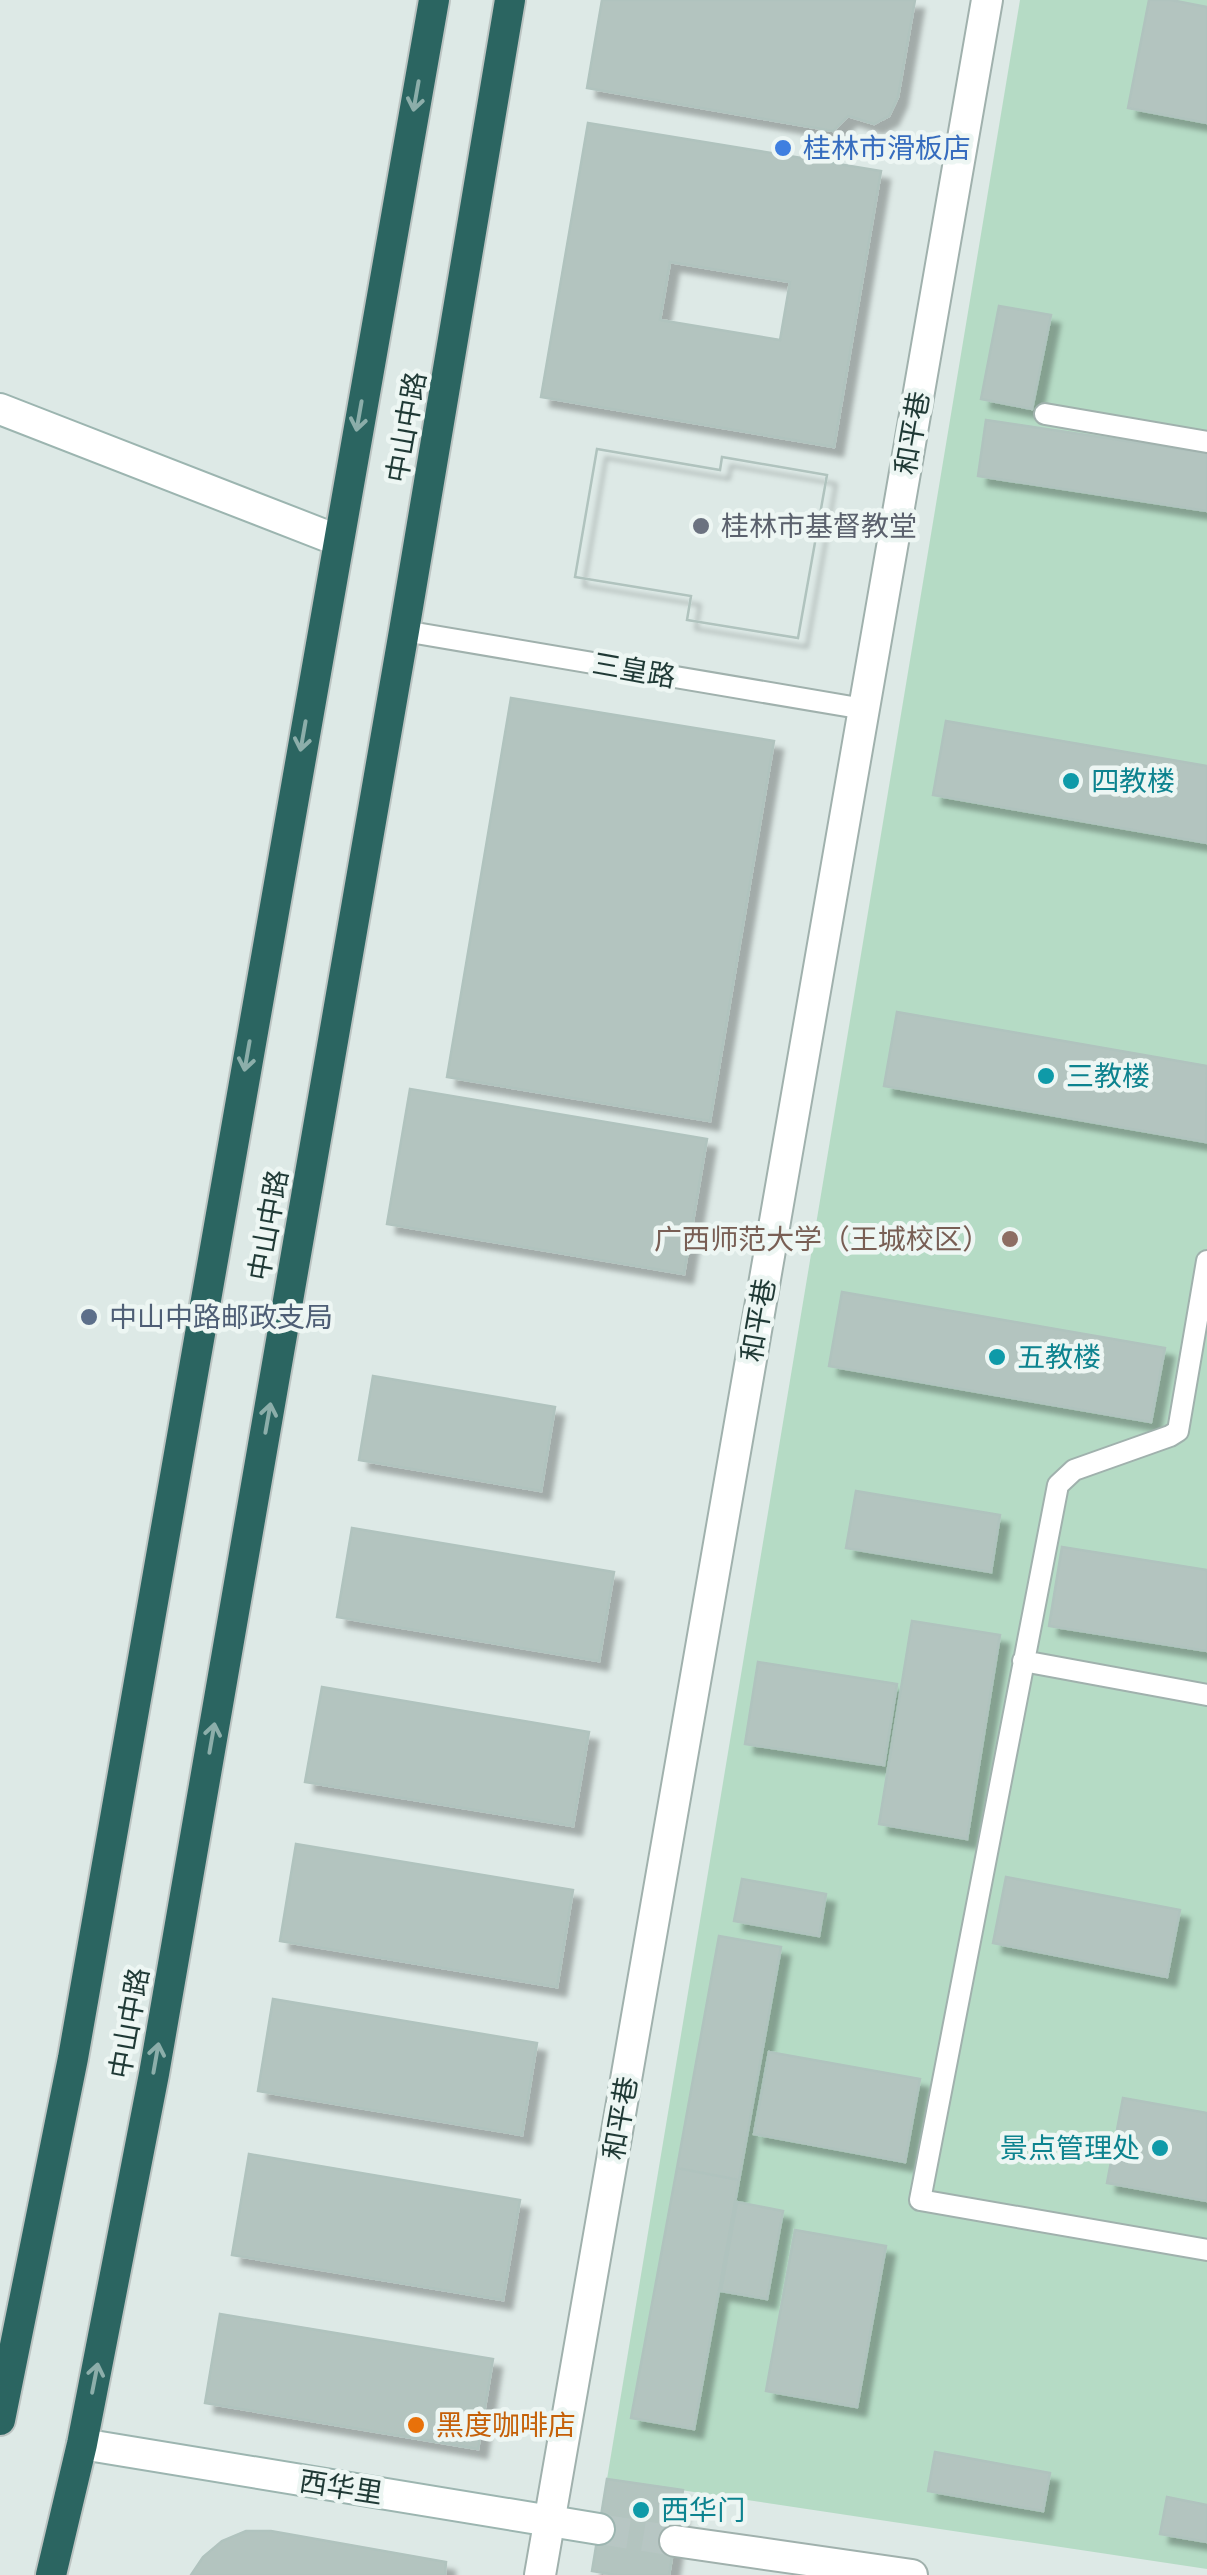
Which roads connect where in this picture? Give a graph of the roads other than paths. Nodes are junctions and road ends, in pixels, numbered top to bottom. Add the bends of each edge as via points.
1 (434, 0) edge
2 (510, 0) edge
3 (987, 0) edge
4 (0, 409) edge
5 (1045, 414) dead end
6 (1207, 442) edge
7 (337, 540) junction
8 (404, 631) junction
9 (864, 710) junction
10 (1207, 1261) edge
11 (1024, 1661) junction
12 (1207, 1695) edge
13 (1207, 2250) edge
14 (8, 2344) edge
15 (0, 2420) edge
16 (82, 2444) junction
17 (549, 2522) junction
18 (599, 2529) tunnel mouth
19 (674, 2541) tunnel mouth
20 (51, 2575) edge
21 (540, 2575) edge
22 (912, 2575) edge

1 -> 7 highway, 中山中路
2 - 8 highway, 中山中路
3 - 9 street, 和平巷
4 - 7 street
5 - 6 lane
7 -> 14 highway, 中山中路 via 90,1963
8 - 9 lane, 三皇路
16 -> 8 highway, 中山中路 via 157,2054
9 - 17 street, 和平巷
10 - 11 lane via 1180,1428 1060,1481
11 - 12 lane
11 - 13 lane via 920,2200
14 - 15 highway, 中山中路
16 - 17 street, 西华里
16 - 20 highway, 中山中路
17 - 18 street, 西华里
17 - 21 street, 和平巷
19 - 22 street

